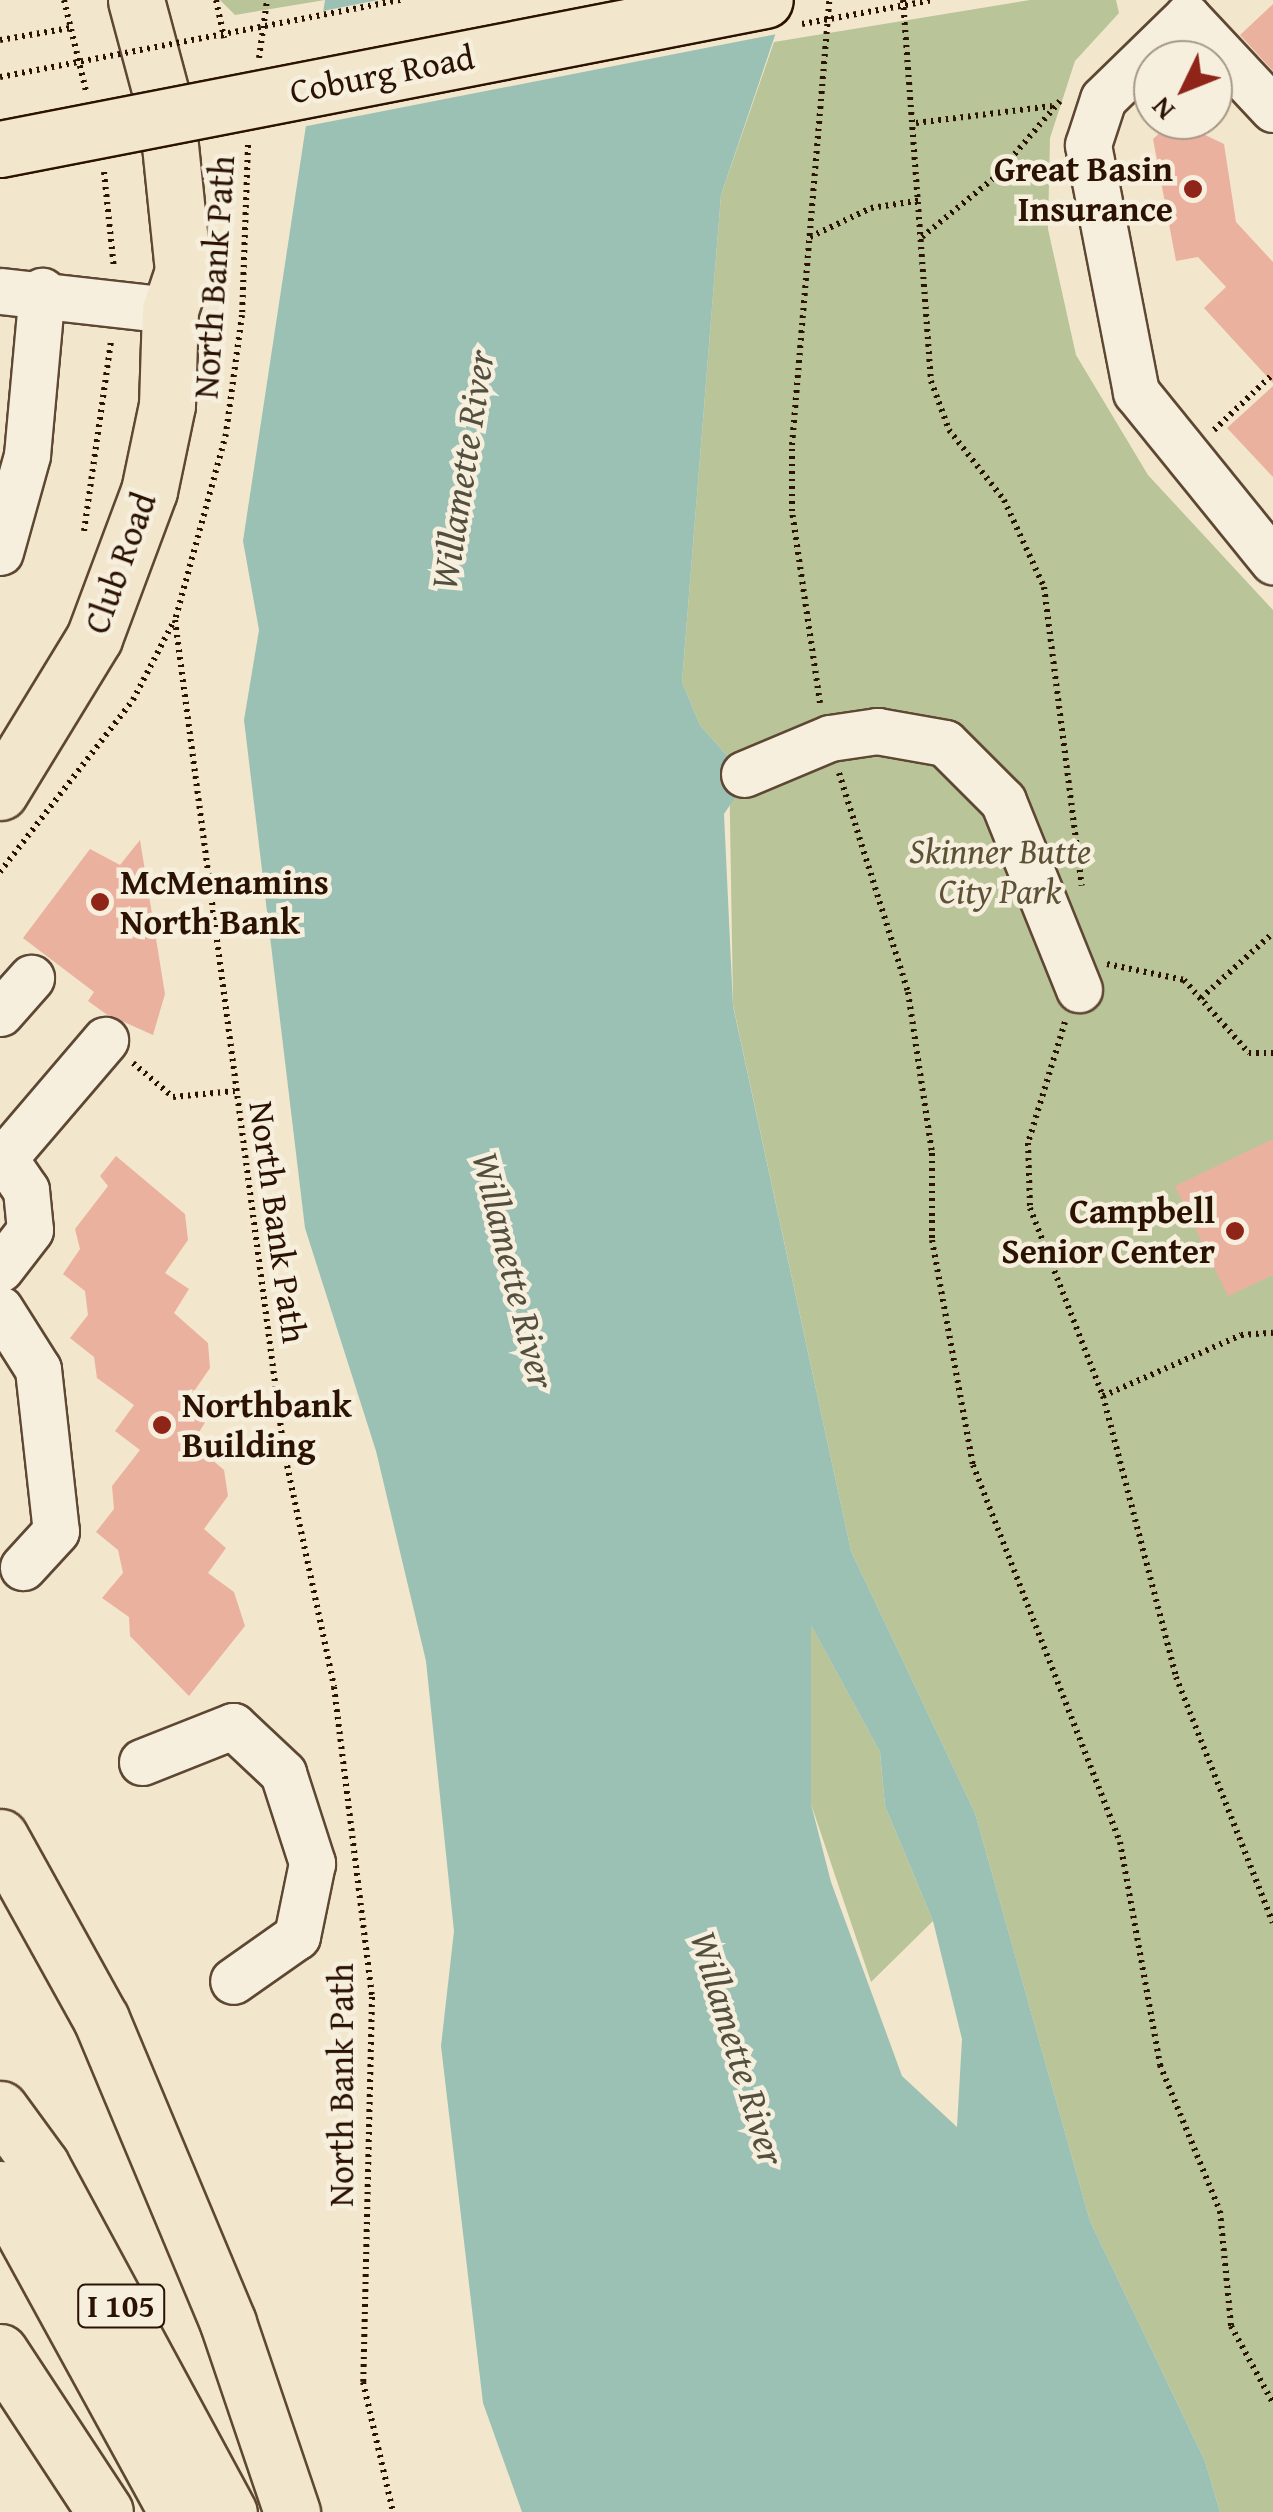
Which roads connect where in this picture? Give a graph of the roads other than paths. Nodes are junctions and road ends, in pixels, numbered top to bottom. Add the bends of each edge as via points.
1 (136, 0) edge
2 (568, 0) edge
3 (765, 0) edge
4 (85, 14) edge
5 (0, 109) edge
6 (1273, 109) edge
7 (0, 148) edge
8 (21, 291) edge
9 (170, 310) junction
10 (0, 552) edge
11 (1273, 561) edge
12 (744, 774) dead end
13 (0, 792) edge
14 (1085, 976) road end
15 (32, 978) dead end
16 (0, 1013) edge
17 (105, 1040) dead end
18 (2, 1157) edge
19 (0, 1268) edge
20 (0, 1309) edge
21 (23, 1568) dead end
22 (142, 1762) dead end
23 (0, 1837) edge
24 (233, 1982) dead end
25 (0, 2109) edge
26 (0, 2189) edge
27 (0, 2352) edge
28 (105, 2512) edge
29 (177, 2512) edge
30 (229, 2512) edge
31 (292, 2512) edge

1 - 9 main road, Club Road via 167,116 183,271
2 - 5 main road, Coburg Road
3 - 7 main road, Coburg Road, bridge
4 - 9 main road, Club Road via 132,120 149,279
6 - 11 street via 1187,17 1103,99 1088,145 1136,392
8 - 9 street
8 - 10 street via 28,455
9 - 13 main road, Club Road via 166,405 149,491 94,638
12 - 14 street via 830,738 913,731 945,742 1003,802
15 - 16 street
17 - 18 street
18 - 19 street via 26,1190 30,1230
20 - 21 street via 38,1369 56,1531
22 - 24 street via 233,1726 282,1773 312,1863 297,1936
23 - 31 main road via 102,2019 228,2324
25 - 30 main road, I 105 via 61,2200
26 - 29 main road, I 105
27 - 28 main road

